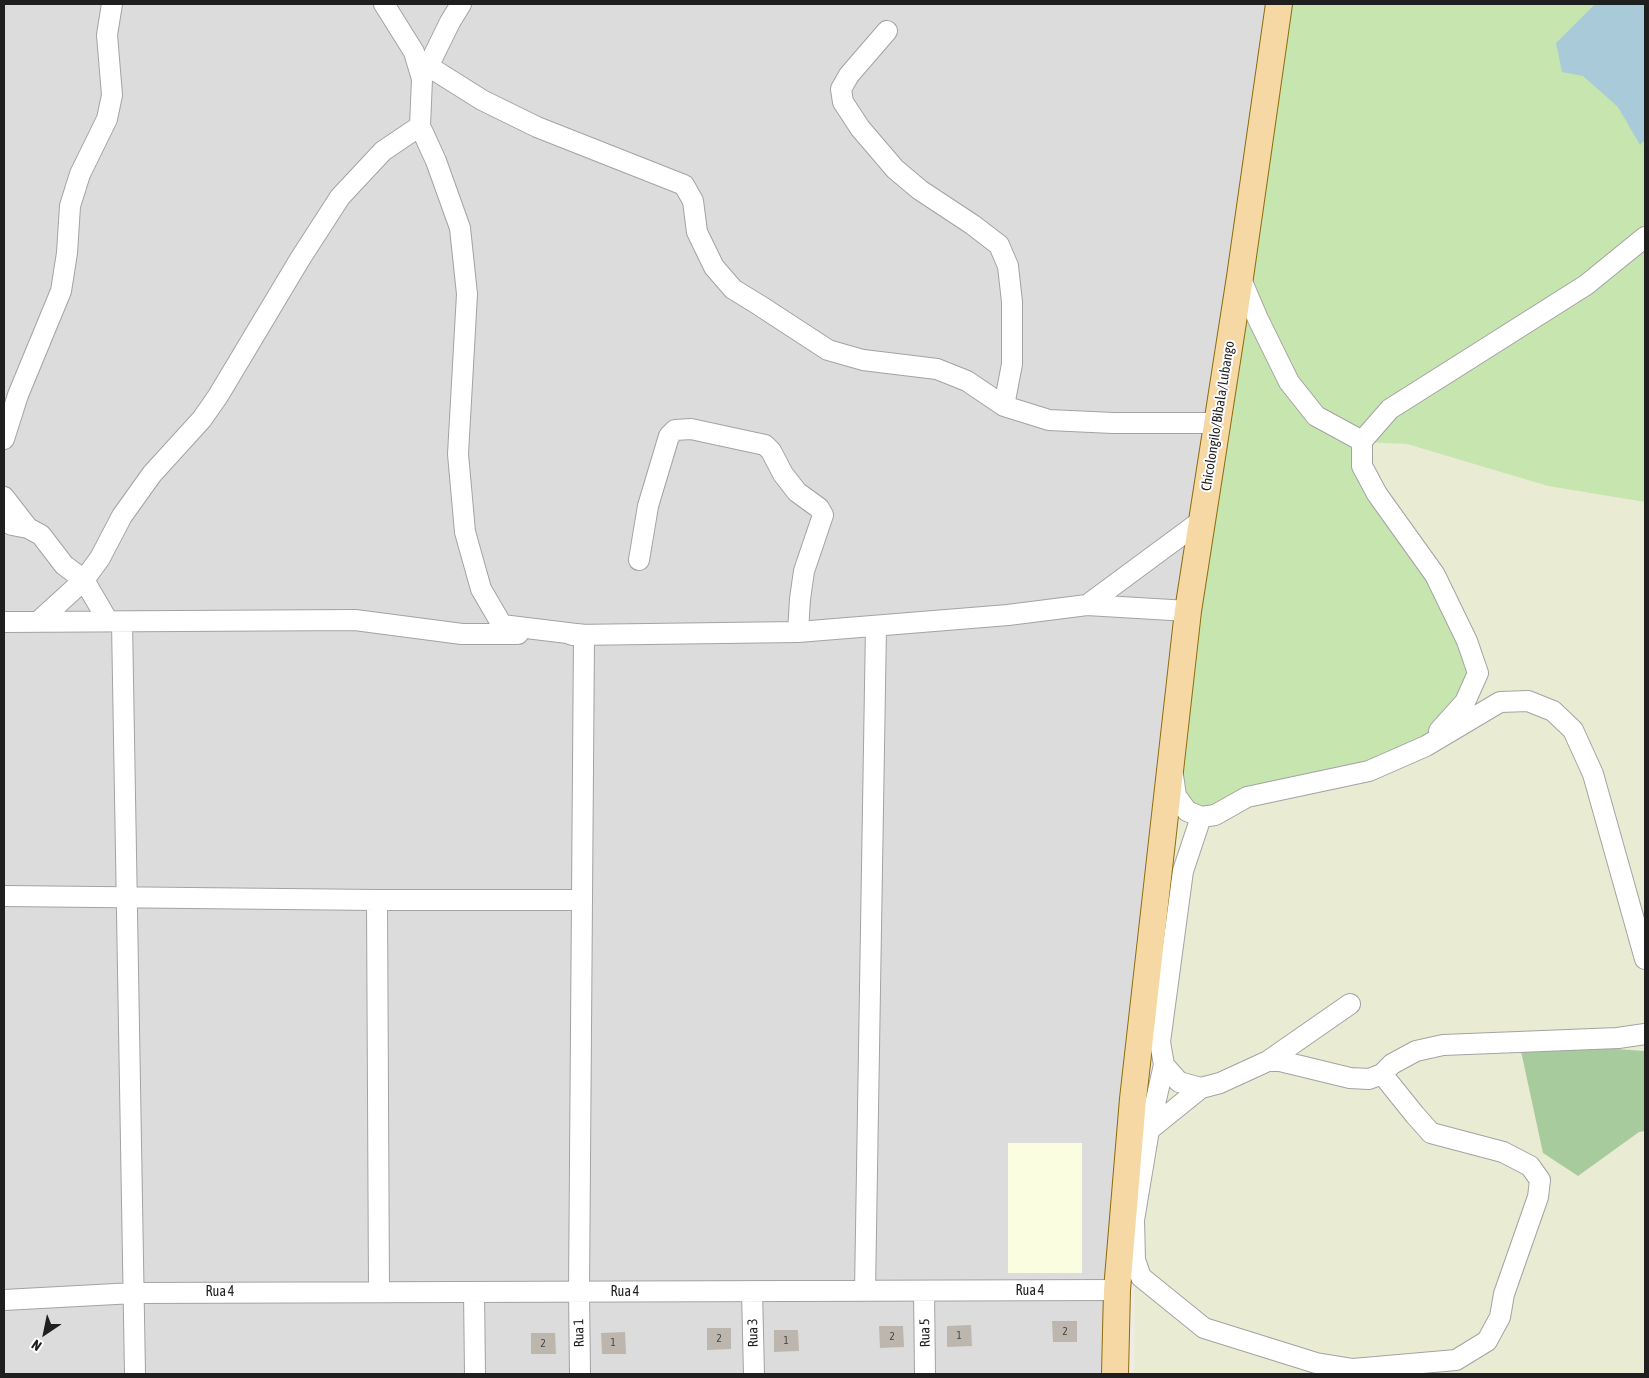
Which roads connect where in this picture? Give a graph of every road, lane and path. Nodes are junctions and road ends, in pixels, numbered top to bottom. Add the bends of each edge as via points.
1 (112, 4) edge
2 (384, 4) edge
3 (461, 4) edge
4 (1279, 4) edge
5 (887, 31) dead end
6 (425, 73) junction
7 (420, 126) junction
8 (1645, 237) edge
9 (1240, 277) junction
10 (1004, 406) junction
11 (1217, 423) junction
12 (4, 439) edge
13 (1362, 442) junction
14 (4, 497) edge
15 (1202, 520) junction
16 (4, 521) edge
17 (28, 528) junction
18 (638, 560) dead end
19 (84, 580) junction
20 (1087, 605) junction
21 (1188, 611) junction
22 (39, 621) junction
23 (4, 622) edge
24 (115, 622) junction
25 (876, 626) junction
26 (798, 632) junction
27 (584, 635) junction
28 (1426, 746) junction
29 (1171, 763) junction
30 (1201, 817) junction
31 (4, 896) edge
32 (128, 898) junction
33 (377, 900) junction
34 (582, 900) junction
35 (1645, 959) edge
36 (1350, 1004) dead end
37 (1645, 1034) edge
38 (1268, 1061) junction
39 (1164, 1065) junction
40 (1382, 1074) junction
41 (1201, 1088) junction
42 (1149, 1130) junction
43 (1117, 1290) junction
44 (379, 1291) junction
45 (865, 1291) junction
46 (924, 1291) junction
47 (474, 1292) junction
48 (579, 1292) junction
49 (752, 1292) junction
50 (134, 1293) junction
51 (4, 1300) edge
52 (135, 1374) edge
53 (475, 1374) edge
54 (580, 1374) edge
55 (754, 1374) edge
56 (925, 1374) edge
57 (1115, 1374) edge

1 - 12 street via 107,35 112,95 107,119 80,174 70,206 61,290 18,394
2 - 6 street
3 - 6 street
4 - 9 main road, Chicolongilo/Bibala/Lubango
5 - 10 street via 849,75 841,89 842,102 895,169 999,245 1008,266 1012,302 1012,364
6 - 7 street
6 - 10 street via 537,127 684,185 693,201 697,232 714,267 732,289 828,350 863,360 937,369 967,382
7 - 19 street via 383,151 340,197 218,396 202,419 152,474 122,516 100,558
7 - 27 street via 460,228 467,294 458,454 465,532 481,590 502,625
8 - 13 street via 1586,284 1390,409
9 - 11 main road, Chicolongilo/Bibala/Lubango
9 - 13 street via 1289,382 1316,416
10 - 11 street via 1048,420
11 - 15 main road, Chicolongilo/Bibala/Lubango
13 - 28 street via 1362,466 1377,494 1435,575 1467,641 1478,673 1465,702
14 - 17 street
15 - 20 street
15 - 21 main road, Chicolongilo/Bibala/Lubango
16 - 17 street
17 - 19 street via 41,535 64,565
18 - 26 street via 648,506 669,436 675,430 691,429 765,445 796,492 819,508 823,515 804,571
19 - 22 street
19 - 24 street
20 - 21 street
20 - 25 street via 1008,616
21 - 29 main road, Chicolongilo/Bibala/Lubango
22 - 23 street
22 - 24 street
24 - 27 street via 355,620 462,634
24 - 32 street
25 - 26 street
25 - 45 street
26 - 27 street
27 - 34 street, Rua 1
28 - 30 street via 1369,771 1247,797 1215,815
28 - 35 street via 1500,702 1528,701 1553,710 1573,730 1593,774
29 - 30 street via 1176,796 1187,811
29 - 43 main road, Chicolongilo/Bibala/Lubango via 1133,1099
30 - 39 street via 1183,870 1160,1042
31 - 32 street
32 - 33 street
32 - 50 street
33 - 34 street
33 - 44 street
34 - 48 street, Rua 1
36 - 38 street
37 - 40 street via 1618,1038 1443,1045 1416,1051 1392,1064
38 - 40 street via 1350,1078 1369,1079
38 - 41 street
39 - 41 street via 1179,1082
39 - 42 street
40 - 42 street via 1430,1133 1503,1152 1530,1166 1540,1180 1538,1197 1504,1294 1500,1317 1487,1340 1456,1360 1352,1369 1316,1363 1204,1328 1141,1277 1135,1260 1134,1220
41 - 42 street
43 - 46 street, Rua 4
43 - 57 main road, Chicolongilo/Bibala/Lubango
44 - 47 street, Rua 4
44 - 50 street, Rua 4
45 - 46 street, Rua 4
45 - 49 street, Rua 4
46 - 56 street, Rua 5
47 - 48 street, Rua 4
47 - 53 street
48 - 49 street, Rua 4
48 - 54 street, Rua 1
49 - 55 street, Rua 3
50 - 51 street, Rua 4
50 - 52 street

